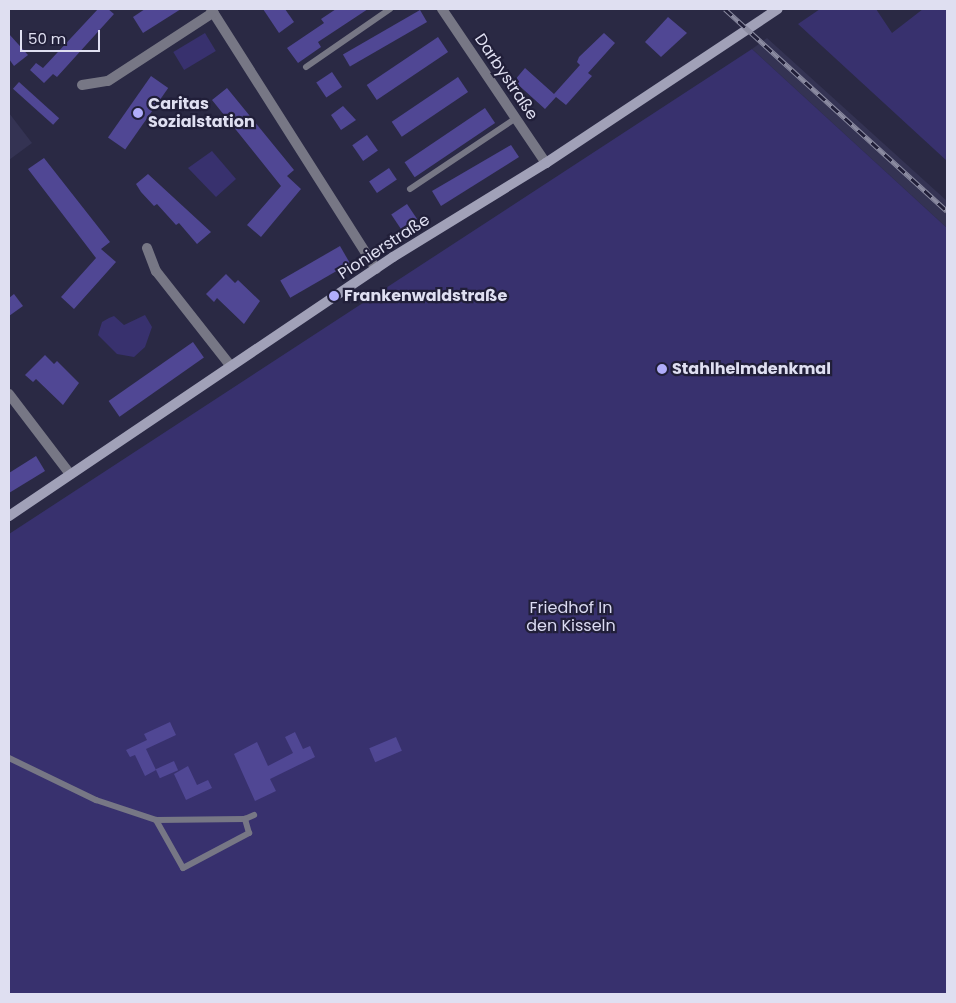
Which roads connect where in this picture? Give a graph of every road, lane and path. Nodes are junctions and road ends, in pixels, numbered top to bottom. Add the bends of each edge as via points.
1 (390, 9) edge
2 (442, 9) edge
3 (778, 9) edge
4 (213, 11) edge
5 (306, 67) dead end
6 (82, 85) dead end
7 (516, 118) junction
8 (546, 163) junction
9 (410, 189) dead end
10 (147, 248) dead end
11 (376, 269) junction
12 (230, 365) junction
13 (9, 394) edge
14 (70, 474) junction
15 (9, 516) edge
16 (9, 758) edge
17 (254, 815) dead end
18 (246, 819) junction
19 (156, 820) junction

1 - 5 lane
2 - 7 street, Darbystraße
3 - 8 street, Pionierstraße
4 - 6 street via 108,81
4 - 11 street
7 - 8 street, Darbystraße
7 - 9 lane
8 - 11 street, Pionierstraße
10 - 12 street via 156,272
11 - 12 street, Pionierstraße
12 - 14 street, Pionierstraße
13 - 14 street
14 - 15 street, Pionierstraße
16 - 19 lane via 96,800
17 - 18 lane
18 - 19 lane
18 - 19 lane via 249,833 183,868

